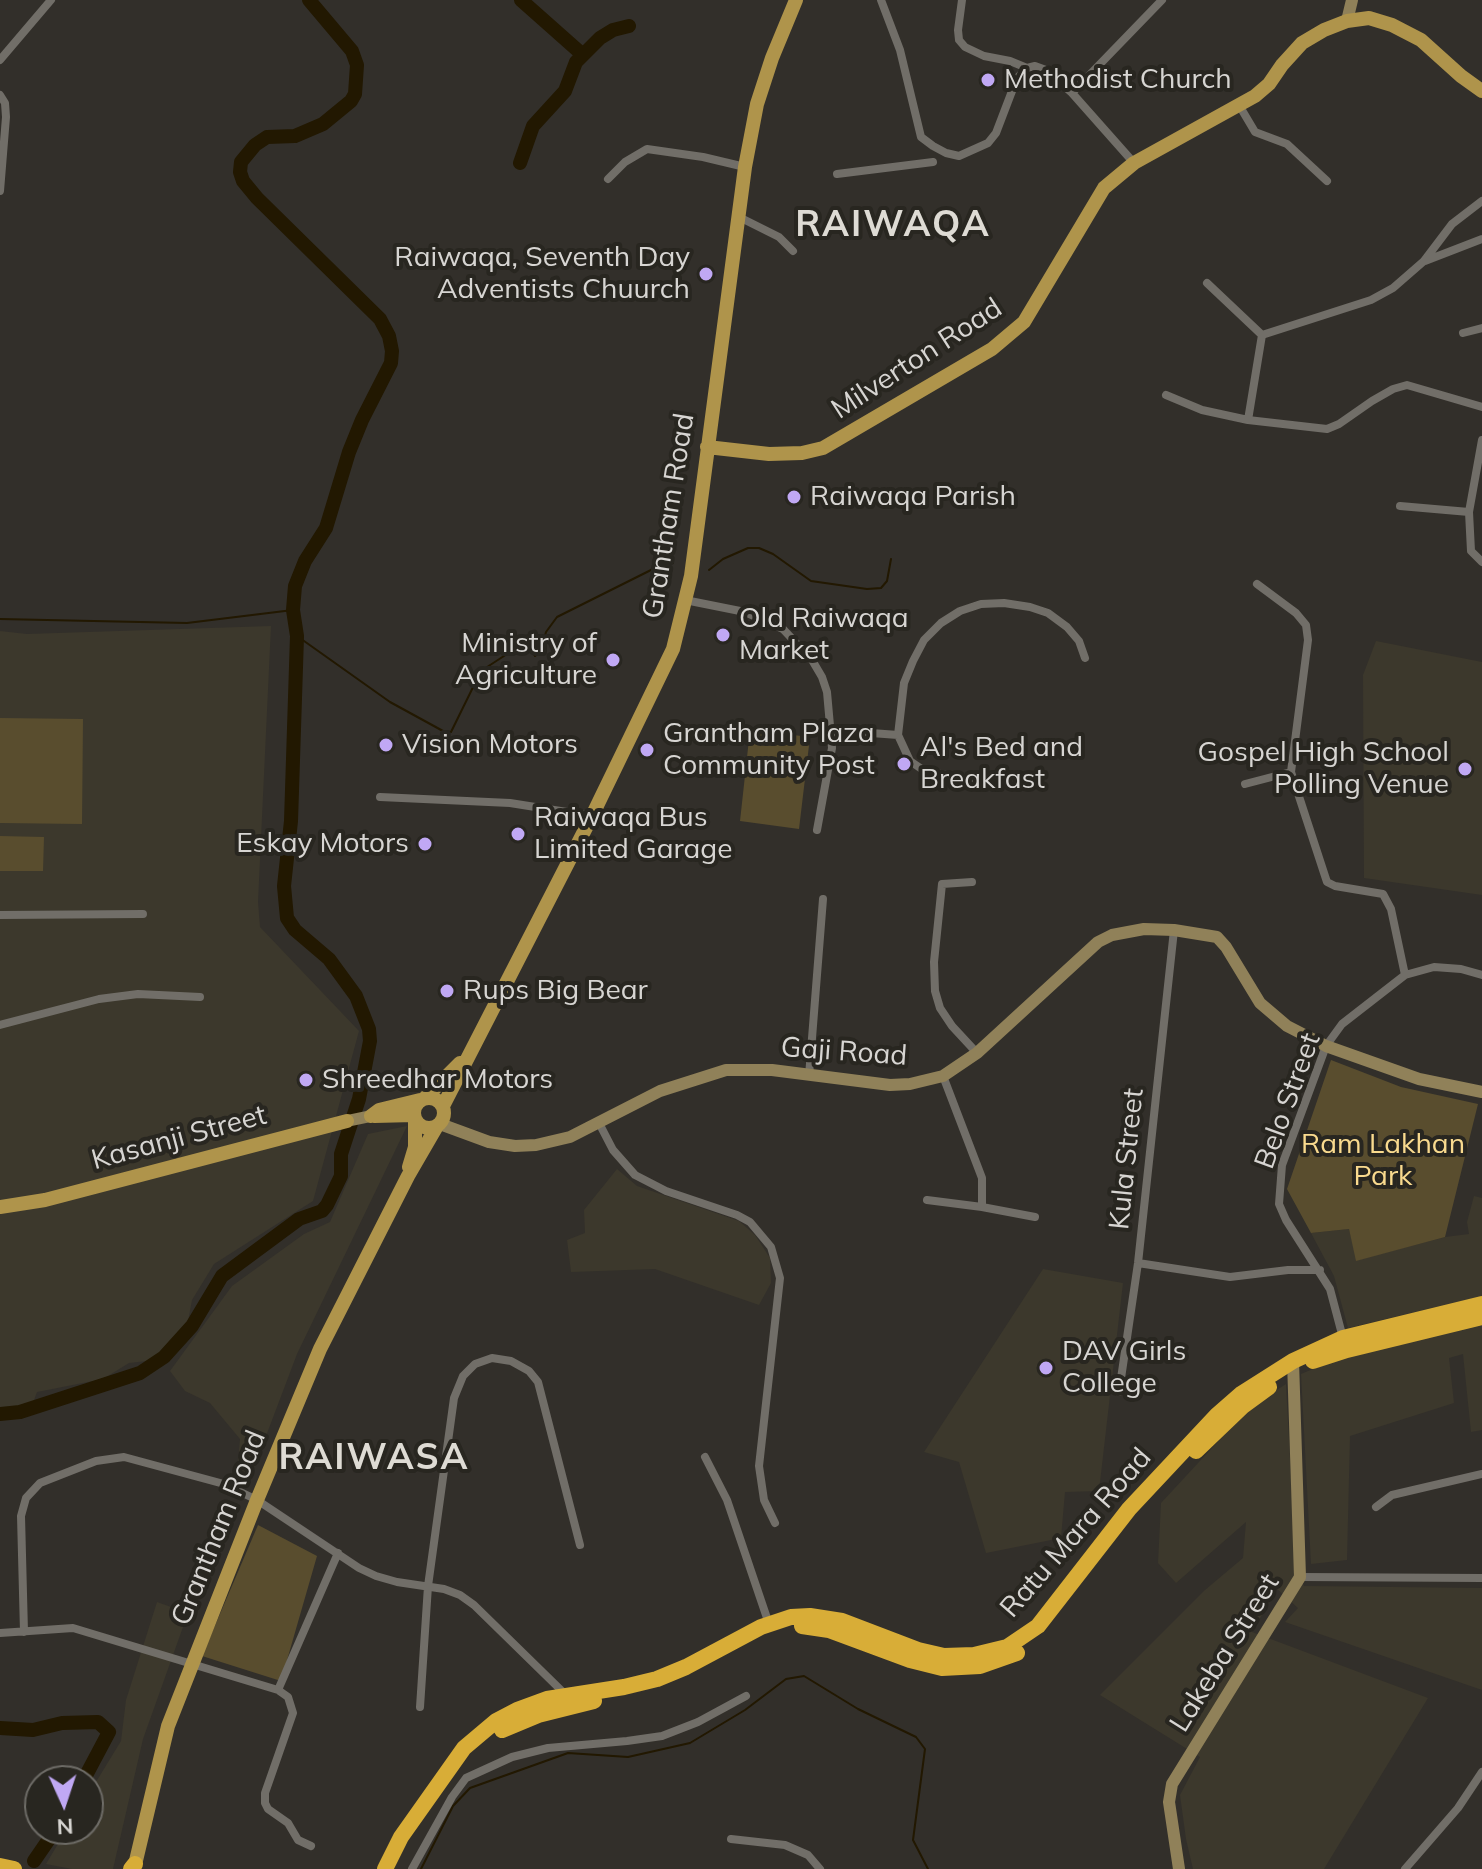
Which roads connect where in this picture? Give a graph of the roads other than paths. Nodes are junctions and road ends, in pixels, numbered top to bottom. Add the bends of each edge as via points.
1 (51, 0) edge
2 (796, 0) edge
3 (881, 0) edge
4 (962, 0) edge
5 (1162, 0) edge
6 (1352, 0) edge
7 (1347, 21) junction
8 (0, 60) edge
9 (1027, 68) junction
10 (1482, 91) edge
11 (1072, 93) junction
12 (0, 95) edge
13 (1239, 105) junction
14 (933, 162) dead end
15 (1134, 163) junction
16 (745, 167) junction
17 (837, 174) dead end
18 (608, 179) dead end
19 (1327, 181) dead end
20 (0, 191) edge
21 (1482, 201) edge
22 (739, 217) junction
23 (1482, 239) edge
24 (793, 251) dead end
25 (1424, 261) junction
26 (1207, 283) dead end
27 (1482, 328) edge
28 (1463, 333) dead end
29 (1262, 335) junction
30 (1166, 395) dead end
31 (1482, 407) edge
32 (1248, 420) junction
33 (1482, 440) edge
34 (707, 447) junction
35 (1400, 506) dead end
36 (1469, 512) junction
37 (1482, 562) edge
38 (1257, 584) dead end
39 (685, 600) junction
40 (1085, 658) dead end
41 (831, 730) junction
42 (898, 735) junction
43 (1291, 772) junction
44 (977, 779) dead end
45 (1245, 784) dead end
46 (380, 797) dead end
47 (592, 816) junction
48 (817, 830) dead end
49 (972, 882) dead end
50 (823, 899) dead end
51 (143, 914) dead end
52 (0, 915) edge
53 (1174, 930) junction
54 (1405, 975) junction
55 (1482, 975) edge
56 (200, 997) dead end
57 (0, 1025) edge
58 (1326, 1046) junction
59 (472, 1051) junction
60 (977, 1053) junction
61 (809, 1076) junction
62 (943, 1076) junction
63 (1482, 1092) edge
64 (423, 1099) junction
65 (441, 1116) junction
66 (360, 1118) junction
67 (415, 1118) junction
68 (599, 1123) junction
69 (408, 1176) junction
70 (927, 1200) dead end
71 (0, 1207) edge
72 (982, 1207) junction
73 (1035, 1217) dead end
74 (1138, 1263) junction
75 (1320, 1270) junction
76 (1482, 1304) edge
77 (1482, 1317) edge
78 (1345, 1344) junction
79 (1293, 1366) junction
80 (1119, 1392) dead end
81 (705, 1457) dead end
82 (1482, 1474) edge
83 (257, 1500) junction
84 (1376, 1507) dead end
85 (775, 1523) dead end
86 (580, 1545) dead end
87 (338, 1553) junction
88 (1300, 1577) junction
89 (1482, 1578) edge
90 (428, 1586) junction
91 (769, 1624) junction
92 (24, 1632) junction
93 (0, 1633) edge
94 (192, 1664) junction
95 (550, 1679) junction
96 (278, 1690) junction
97 (566, 1695) junction
98 (746, 1696) dead end
99 (547, 1699) junction
100 (420, 1707) dead end
101 (1482, 1772) edge
102 (731, 1839) dead end
103 (311, 1846) dead end
104 (0, 1866) edge
105 (133, 1867) edge
106 (14, 1869) edge
107 (385, 1869) edge
108 (396, 1869) edge
109 (412, 1869) edge
110 (820, 1869) edge
111 (1179, 1869) edge
112 (1405, 1869) edge

1 - 8 street
2 - 16 main road, Grantham Road via 757,104
3 - 9 street via 900,50 921,137 946,153 959,156 988,143 1017,78
4 - 9 street via 958,30 965,47
5 - 11 street
6 - 7 street
7 - 10 main road, Milverton Road via 1369,18 1421,40
7 - 13 main road, Milverton Road via 1302,43 1269,84
9 - 11 street via 1046,70
11 - 15 street
12 - 20 street via 6,117
13 - 15 main road, Milverton Road
13 - 19 street via 1255,132 1287,144
14 - 17 street
15 - 34 main road, Milverton Road via 1104,188 1024,322 992,349 823,448 769,454
16 - 18 street via 647,149
16 - 22 main road, Grantham Road
21 - 25 street via 1452,224
22 - 24 street via 779,237
22 - 34 main road, Grantham Road
23 - 25 street
25 - 29 street via 1371,300
26 - 29 street
27 - 28 street
29 - 32 street
30 - 32 street
31 - 32 street via 1407,385 1327,429
33 - 36 street
34 - 39 main road, Grantham Road
35 - 36 street
36 - 37 street via 1471,551
38 - 43 street via 1306,625
39 - 41 street via 745,612 783,629 822,677
39 - 47 main road, Grantham Road via 673,649
40 - 42 street via 1079,641 1048,613 1004,603 960,611 924,640 913,661 904,683
41 - 42 street
41 - 48 street
42 - 44 street via 910,761 926,772
43 - 45 street
43 - 54 street via 1327,882 1383,894
46 - 47 street via 510,803
47 - 59 main road, Grantham Road
49 - 60 street via 942,884 934,962 940,1008
50 - 61 street
51 - 52 street
53 - 58 street, Gaji Road via 1217,937 1260,1003 1287,1026
53 - 60 street, Gaji Road via 1130,931 1098,942
53 - 74 street, Kula Street
54 - 55 street, Belo Street via 1434,967
54 - 58 street, Belo Street via 1342,1024
56 - 57 street via 138,994 99,999
58 - 63 street, Gaji Road via 1419,1079
58 - 75 street, Belo Street via 1279,1186 1281,1211
59 - 64 main road, Grantham Road
59 - 65 main road, Grantham Road
60 - 62 street, Gaji Road
61 - 62 street, Gaji Road via 890,1085
61 - 68 street, Gaji Road via 726,1070 660,1091
62 - 72 street via 982,1178
64 - 65 main road via 434,1098
64 - 66 main road, Kasanji Street
64 - 67 main road via 415,1107
65 - 67 main road via 425,1127
65 - 68 street, Gaji Road via 489,1142 515,1146 552,1142
65 - 69 main road, Grantham Road
66 - 67 main road, Kasanji Street
66 - 71 main road, Kasanji Street via 45,1200
67 - 69 main road, Grantham Road
68 - 85 street via 635,1175 737,1215 771,1247 780,1278 759,1466 764,1500
69 - 83 main road, Grantham Road via 320,1349
70 - 72 street
72 - 73 street
74 - 75 street via 1230,1277
74 - 80 street, Kula Street
75 - 78 street, Belo Street
76 - 78 highway, Ratu Mara Road
77 - 78 highway, Ratu Mara Road
78 - 79 highway, Ratu Mara Road
79 - 88 street, Lakeba Street
79 - 91 highway, Ratu Mara Road via 1248,1389 1217,1415 1129,1509 1038,1626 1007,1647 944,1656 827,1618 791,1617
79 - 108 highway, Ratu Mara Road via 1185,1462 1061,1614 1022,1650 980,1666 942,1668 829,1630 797,1626 661,1689 519,1721 479,1748 456,1773
81 - 91 street via 727,1500
82 - 84 street via 1392,1495
83 - 87 street
83 - 92 street via 224,1484 124,1457 96,1461 40,1483 22,1511
83 - 94 main road, Grantham Road
86 - 90 street via 538,1382 511,1361 492,1358 463,1376 454,1398
87 - 90 street via 376,1576
87 - 96 street
88 - 89 street
88 - 111 street, Lakeba Street via 1172,1784 1170,1816
90 - 95 street via 468,1599
90 - 100 street
91 - 97 highway, Ratu Mara Road via 657,1679
92 - 93 street
92 - 94 street via 73,1628
94 - 96 street
94 - 105 main road, Grantham Road via 168,1726
95 - 97 street
95 - 99 street
96 - 103 street via 288,1697 293,1713 265,1803 298,1840
97 - 99 highway, Ratu Mara Road
98 - 109 street via 662,1736 548,1748 466,1778
99 - 107 highway, Ratu Mara Road via 496,1721 464,1748 401,1837
101 - 112 street
102 - 110 street via 785,1845 808,1855
104 - 106 highway

